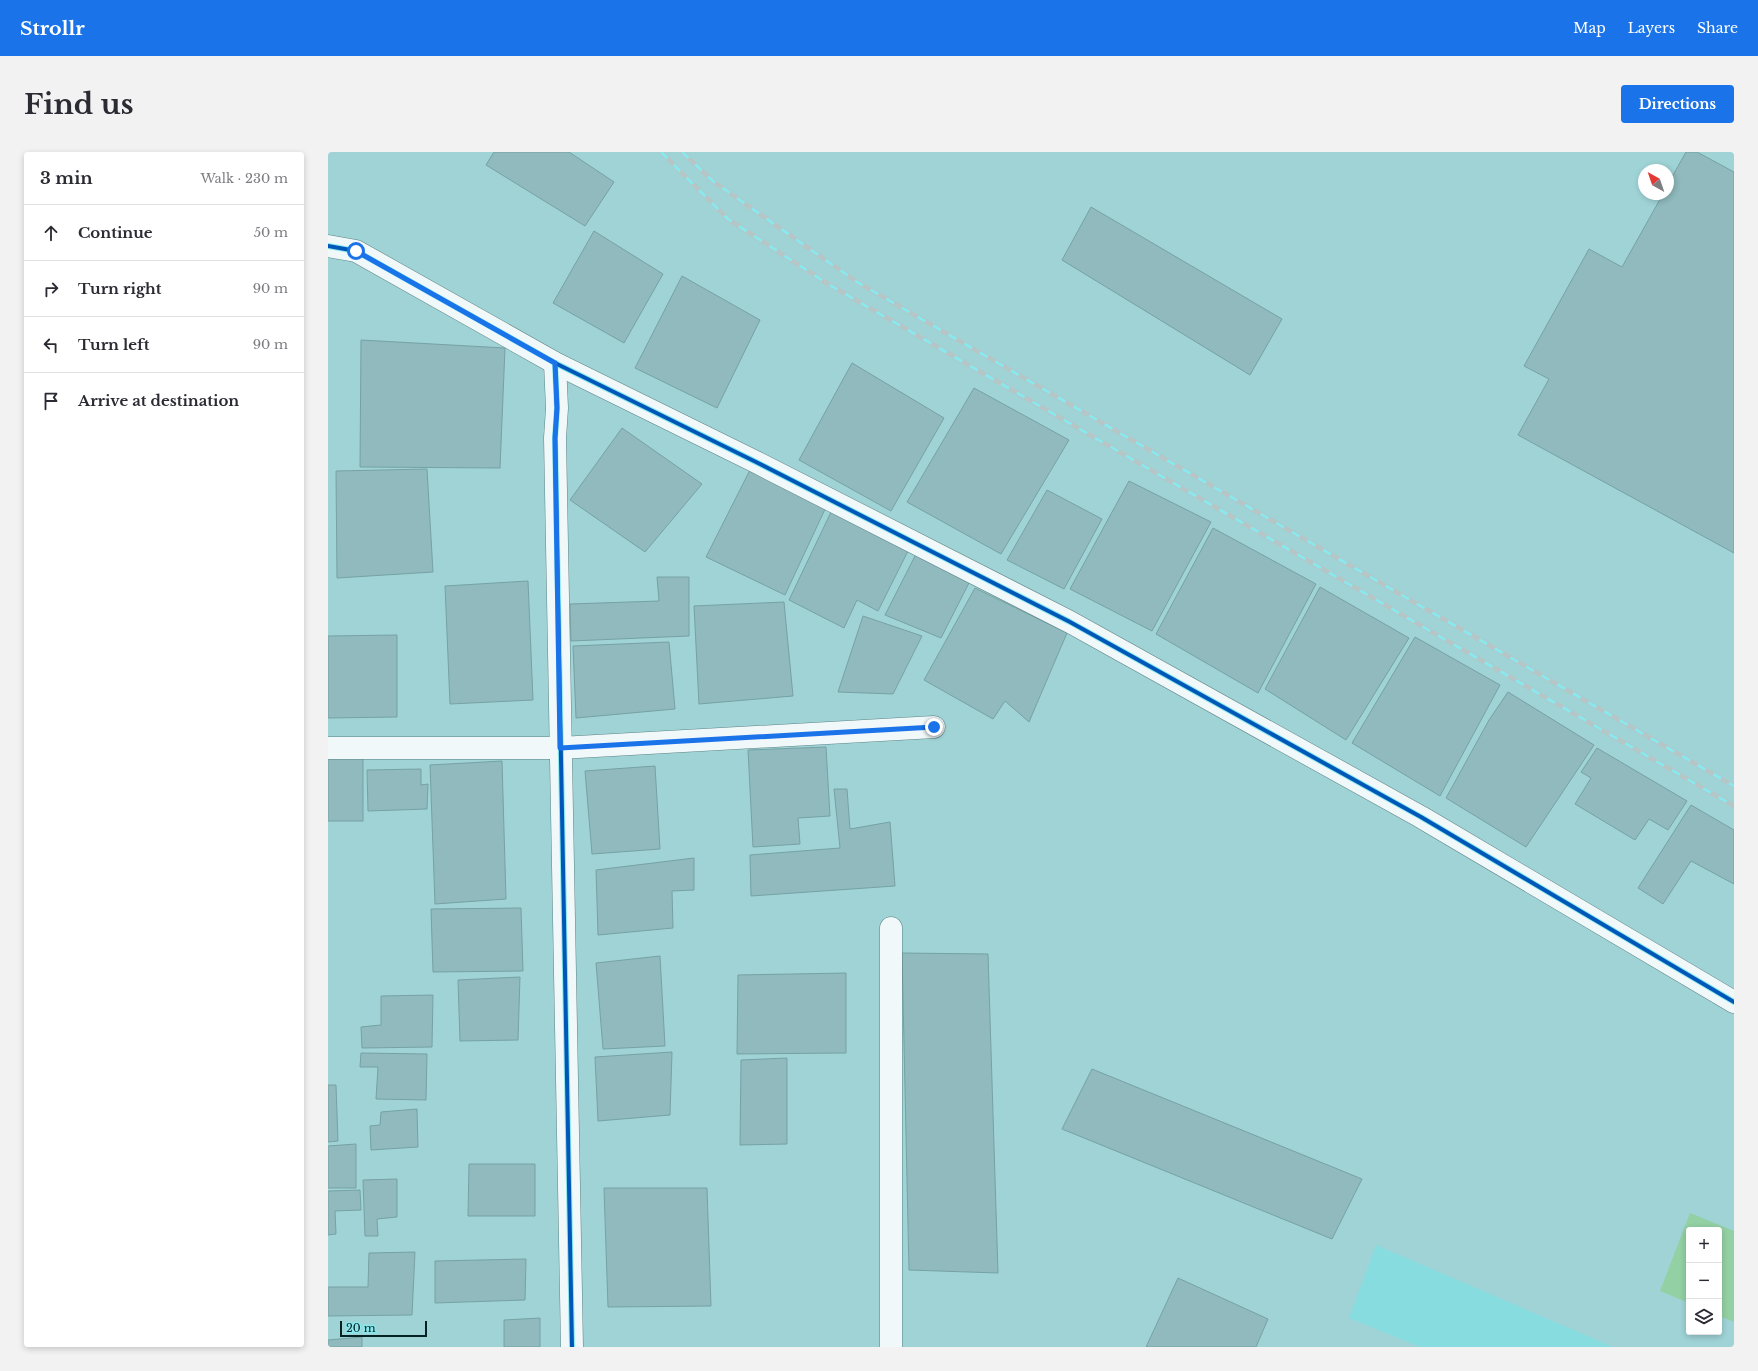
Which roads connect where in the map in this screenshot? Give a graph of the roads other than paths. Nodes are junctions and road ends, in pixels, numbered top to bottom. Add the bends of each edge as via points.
1 (328, 246) edge
2 (555, 363) junction
3 (934, 727) dead end
4 (328, 748) edge
5 (560, 748) junction
6 (891, 928) dead end
7 (1734, 1002) edge
8 (572, 1347) edge
9 (891, 1347) edge

1 - 2 street via 356,251
2 - 5 street
2 - 7 street via 1070,622 1421,817
3 - 5 street
4 - 5 street
5 - 8 street
6 - 9 street

